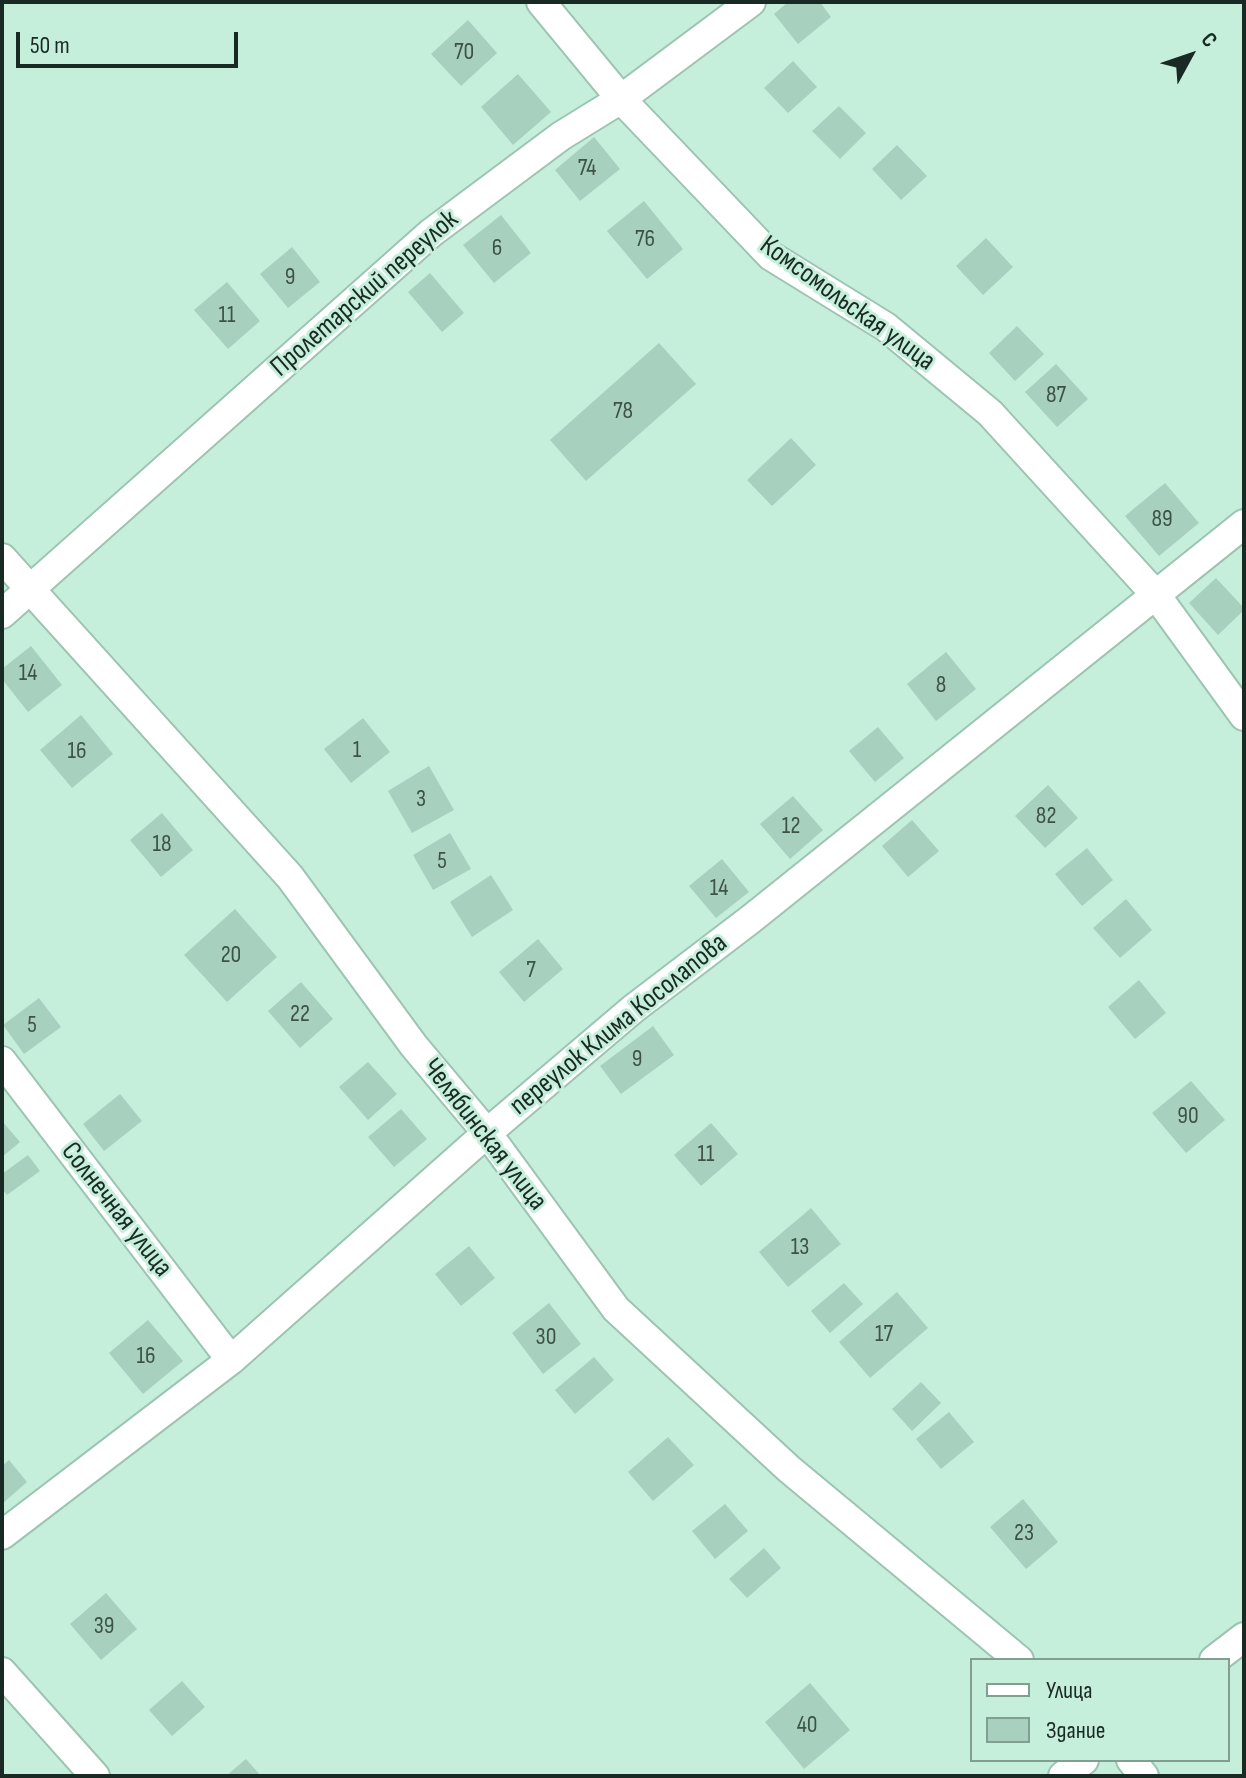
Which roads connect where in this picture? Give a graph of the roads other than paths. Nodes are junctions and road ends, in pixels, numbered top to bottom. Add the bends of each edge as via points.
1 (541, 2) edge
2 (751, 2) edge
3 (621, 99) junction
4 (1244, 524) edge
5 (2, 558) edge
6 (29, 590) junction
7 (1156, 595) junction
8 (2, 614) edge
9 (1244, 716) edge
10 (2, 1061) edge
11 (487, 1133) junction
12 (231, 1360) junction
13 (2, 1535) edge
14 (1244, 1637) edge
15 (1017, 1658) edge
16 (1217, 1658) edge
17 (2, 1672) edge
18 (1081, 1762) edge
19 (95, 1776) edge
20 (1063, 1776) edge

1 - 3 street, Комсомольская улица
2 - 3 street, Пролетарский переулок
3 - 6 street, Пролетарский переулок via 561,136 431,233
3 - 7 street, Комсомольская улица via 771,256 886,327 990,413
4 - 7 street, переулок Клима Косолапова
5 - 6 street, Челябинская улица
6 - 8 street, Пролетарский переулок
6 - 11 street, Челябинская улица via 290,877 414,1046
7 - 9 street, Комсомольская улица
7 - 11 street, переулок Клима Косолапова via 633,1009
10 - 12 street, Солнечная улица
11 - 12 street, переулок Клима Косолапова
11 - 15 street, Челябинская улица via 616,1309 789,1469
12 - 13 street, переулок Клима Косолапова
14 - 16 street
17 - 19 street
18 - 20 street

